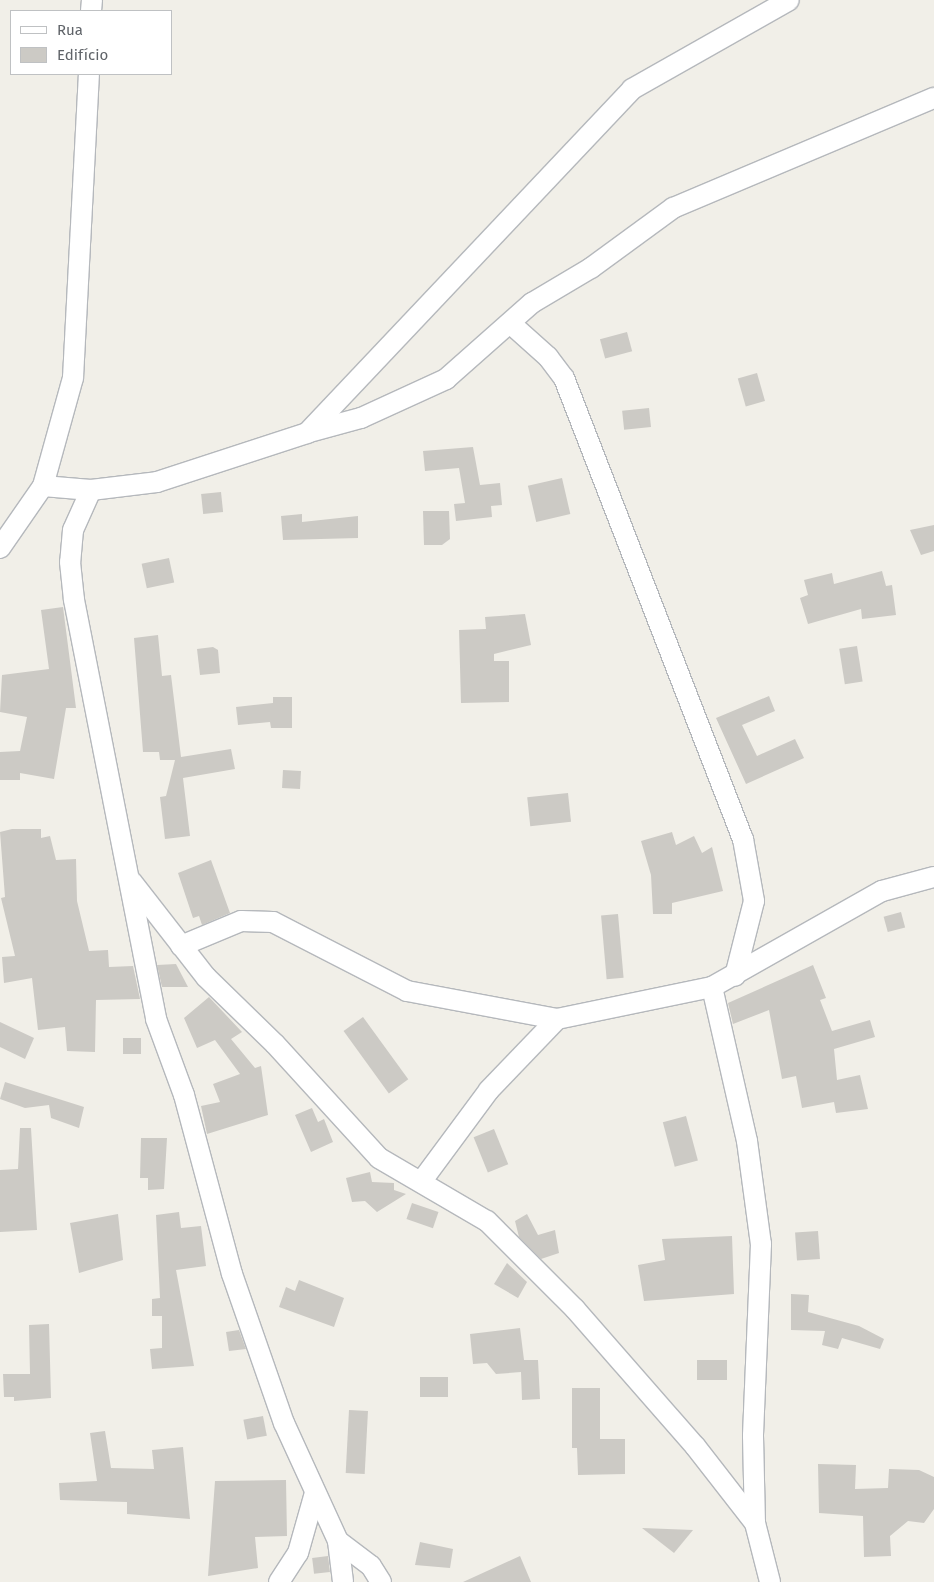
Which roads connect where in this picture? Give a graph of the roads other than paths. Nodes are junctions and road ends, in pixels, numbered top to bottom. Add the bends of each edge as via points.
1 (789, 0) edge
2 (89, 75) edge
3 (934, 98) edge
4 (510, 323) junction
5 (307, 433) junction
6 (43, 486) junction
7 (92, 490) junction
8 (0, 548) edge
9 (934, 877) edge
10 (129, 878) junction
11 (181, 946) junction
12 (735, 976) junction
13 (712, 987) junction
14 (558, 1019) junction
15 (421, 1182) junction
16 (315, 1493) junction
17 (755, 1523) junction
18 (338, 1541) junction
19 (278, 1582) edge
20 (343, 1582) edge
21 (381, 1582) edge
22 (770, 1582) edge

1 - 5 street via 632,89
2 - 6 street via 73,378
3 - 4 street via 673,208
4 - 5 street via 446,379 426,390 361,418
4 - 12 street via 548,357 564,378 743,839 754,901
5 - 7 street via 157,482
6 - 7 street
6 - 8 street
7 - 10 street via 73,530 70,562 110,800
9 - 12 street via 882,891
10 - 11 street
10 - 16 street via 156,1019 184,1095 232,1274 284,1423
11 - 14 street via 241,921 273,922 407,991
11 - 15 street via 379,1158
12 - 13 street
13 - 14 street
13 - 17 street via 747,1141 761,1244 753,1436
14 - 15 street via 489,1090
15 - 17 street via 487,1221 576,1308 695,1446
16 - 18 street
16 - 19 street via 298,1553
17 - 22 street
18 - 20 street
18 - 21 street via 371,1566

